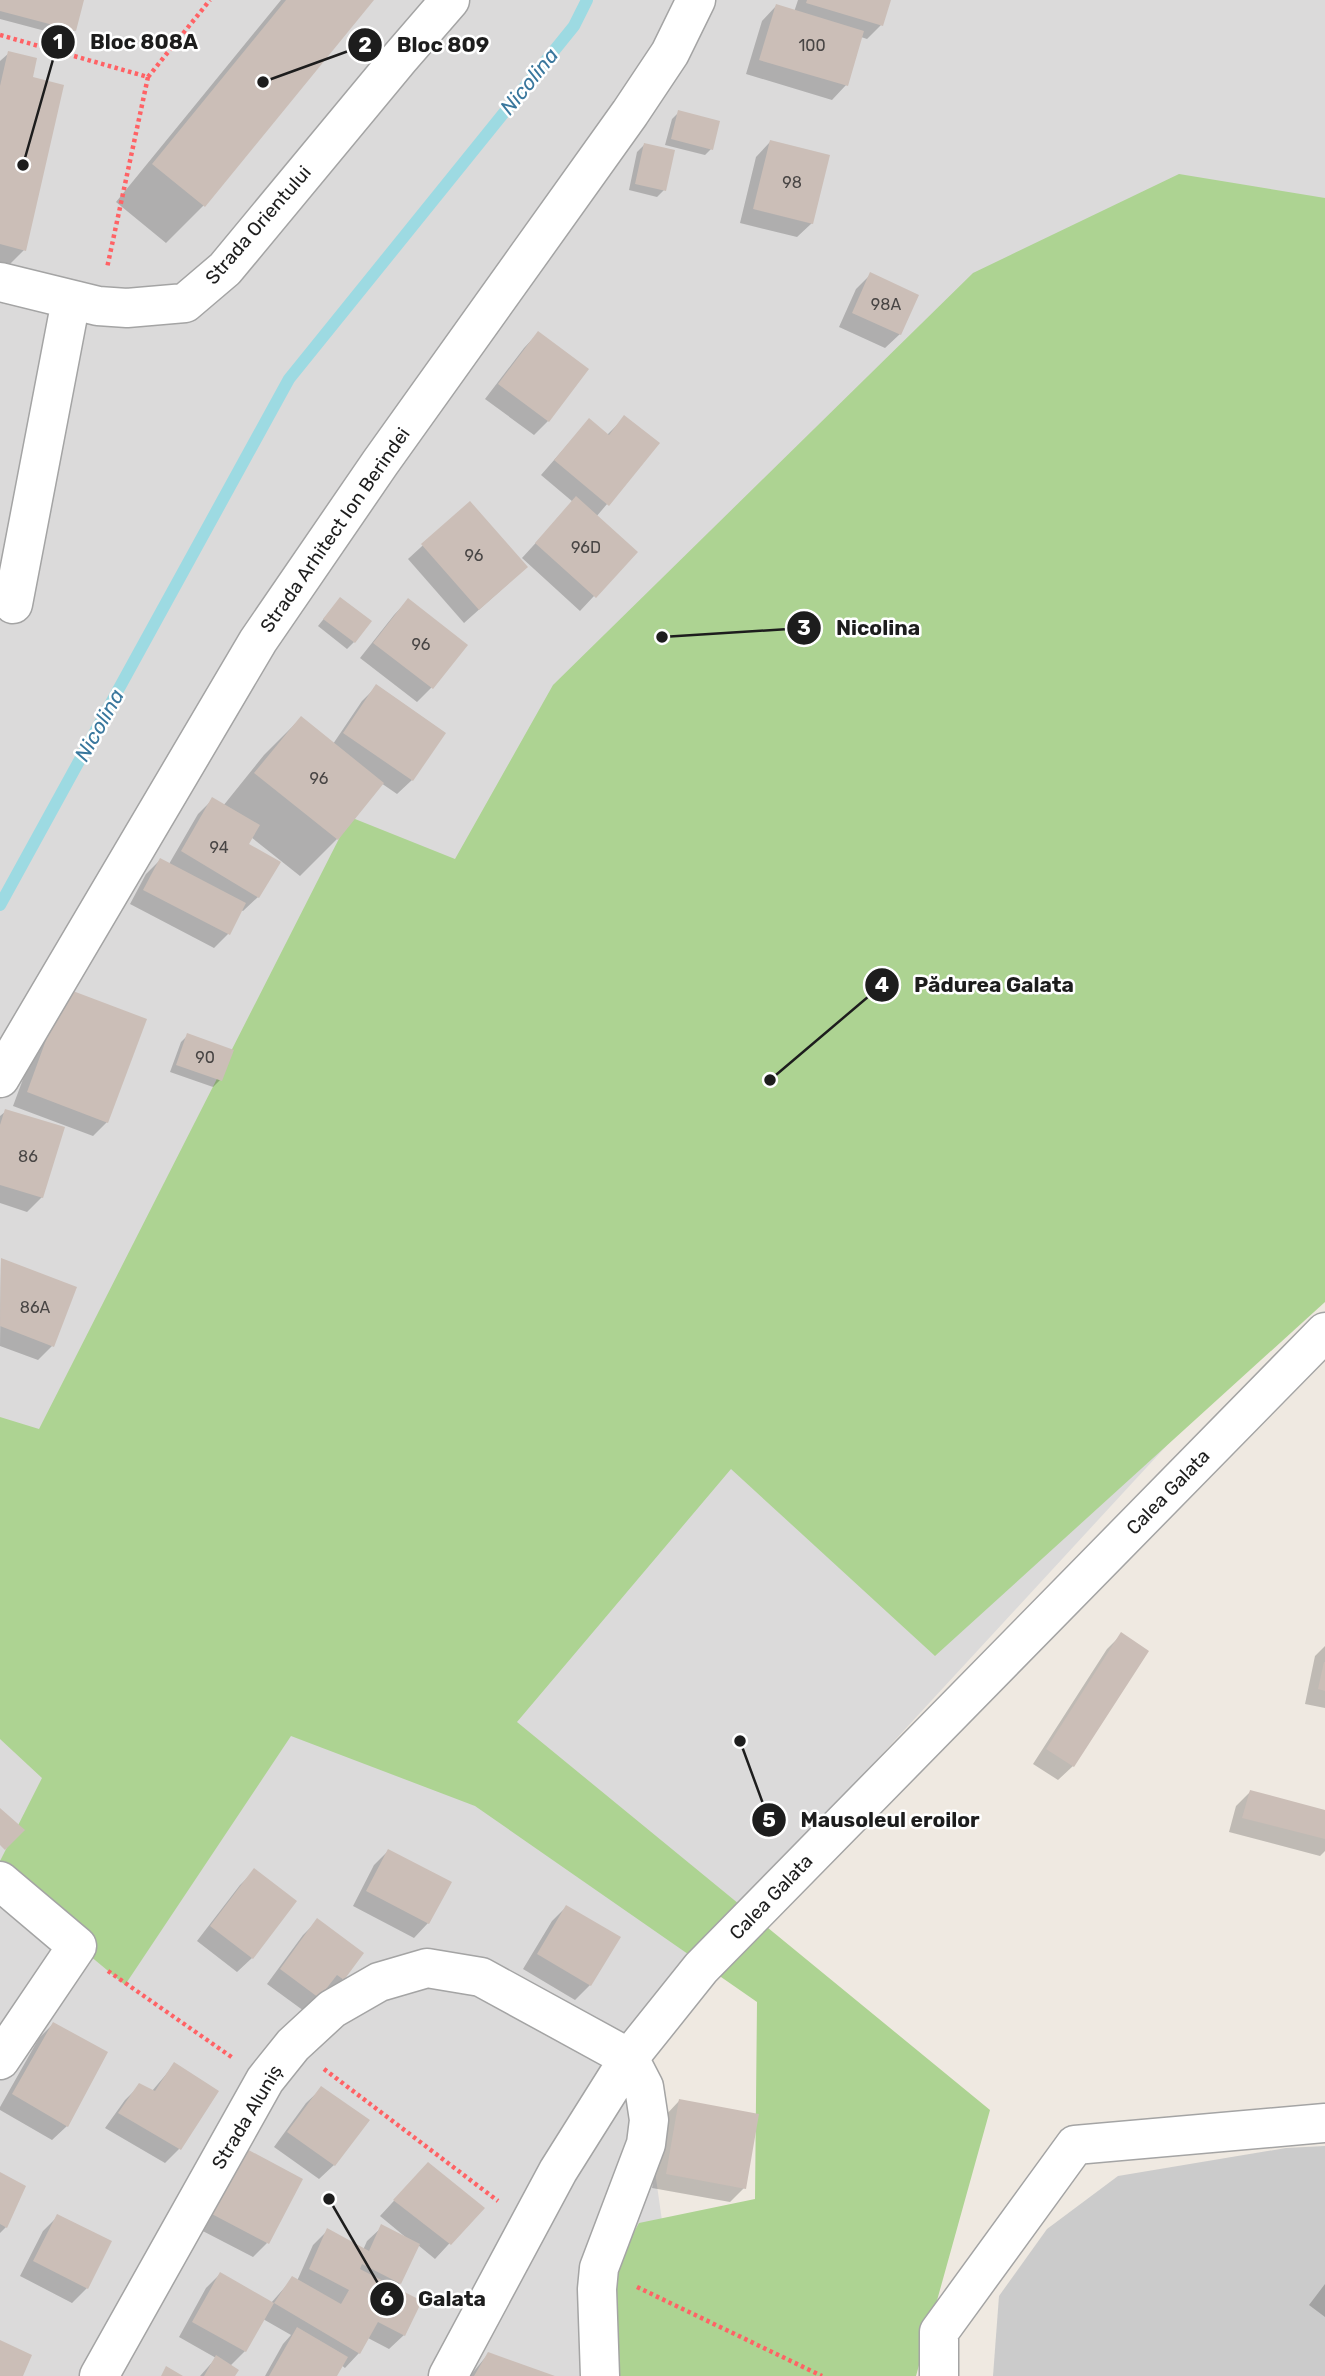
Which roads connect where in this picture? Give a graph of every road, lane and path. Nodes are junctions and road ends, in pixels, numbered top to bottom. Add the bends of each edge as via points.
1 (210, 0) edge
2 (450, 0) edge
3 (696, 0) edge
4 (0, 35) edge
5 (148, 77) junction
6 (0, 282) edge
7 (85, 303) junction
8 (13, 604) dead end
9 (0, 1078) edge
10 (1325, 1332) edge
11 (0, 1881) edge
12 (77, 1946) junction
13 (293, 2045) junction
14 (629, 2058) junction
15 (0, 2060) edge
16 (265, 2080) junction
17 (1325, 2123) edge
18 (529, 2224) junction
19 (599, 2269) junction
20 (99, 2376) edge
21 (448, 2376) edge
22 (600, 2376) edge
23 (822, 2376) edge
24 (939, 2376) edge

1 - 5 path
2 - 7 street, Strada Orientului via 225,269 185,303 127,308
3 - 9 street, Strada Arhitect Ion Berindei via 670,53 630,113 258,641
4 - 5 path
5 - 7 path
6 - 7 street, Strada Orientului
7 - 8 street
10 - 14 street, Calea Galata via 701,1968
11 - 12 street
12 - 15 street
12 - 16 path
13 - 14 street, Strada Aluniș via 331,2010 379,1982 427,1968 481,1977
13 - 16 street, Strada Aluniș
13 - 18 path
14 - 18 street, Calea Galata
14 - 19 street via 644,2087 649,2120 646,2144
16 - 20 street, Strada Aluniș
17 - 24 street via 1075,2145 939,2332
18 - 21 street, Calea Galata
19 - 22 street
19 - 23 path

